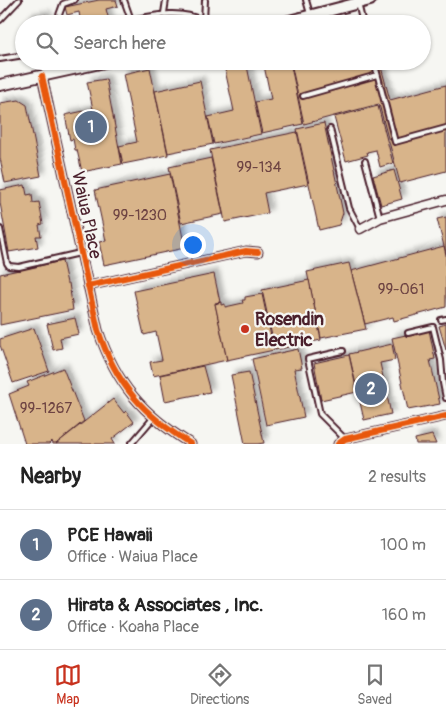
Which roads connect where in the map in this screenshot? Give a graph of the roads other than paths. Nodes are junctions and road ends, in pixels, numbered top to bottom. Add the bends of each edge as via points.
1 (19, 0) edge
2 (74, 0) edge
3 (124, 0) edge
4 (166, 0) edge
5 (205, 0) edge
6 (306, 0) edge
7 (370, 0) edge
8 (358, 4) junction
9 (164, 13) junction
10 (59, 15) edge
11 (128, 15) edge
12 (154, 15) edge
13 (192, 15) edge
14 (204, 15) edge
15 (310, 15) edge
16 (314, 15) edge
17 (361, 15) edge
18 (0, 20) edge
19 (15, 56) edge
20 (0, 59) edge
21 (69, 70) edge
22 (376, 70) edge
23 (377, 75) junction
24 (42, 76) junction
25 (0, 85) edge
26 (303, 96) dead end
27 (446, 128) edge
28 (330, 129) dead end
29 (365, 160) dead end
30 (446, 200) edge
31 (380, 218) junction
32 (0, 229) edge
33 (360, 229) joint
34 (258, 252) dead end
35 (80, 253) junction
36 (88, 286) junction
37 (408, 333) dead end
38 (343, 351) dead end
39 (446, 398) edge
40 (446, 416) edge
41 (154, 418) junction
42 (342, 441) edge
43 (131, 444) edge
44 (191, 444) edge

1 - 18 lane
2 - 10 lane via 62,4
3 - 11 lane
4 - 9 lane
5 - 14 lane
6 - 15 lane
7 - 8 street
8 - 16 street
8 - 17 lane
9 - 12 lane
9 - 13 lane
19 - 20 lane
21 - 24 street
22 - 23 lane
23 - 26 lane
23 - 27 lane via 395,142
24 - 25 street
24 - 35 street, Waiua Place
28 - 33 lane via 349,208
29 - 31 lane
30 - 31 street
31 - 33 street
32 - 35 lane via 10,266
34 - 36 street via 246,251
35 - 36 street, Waiua Place
36 - 41 street, Waiua Place via 98,330 111,364 128,390
37 - 39 lane via 433,327 442,360
38 - 42 lane via 308,359 320,414
40 - 42 street
41 - 43 lane
41 - 44 street, Waiua Place

